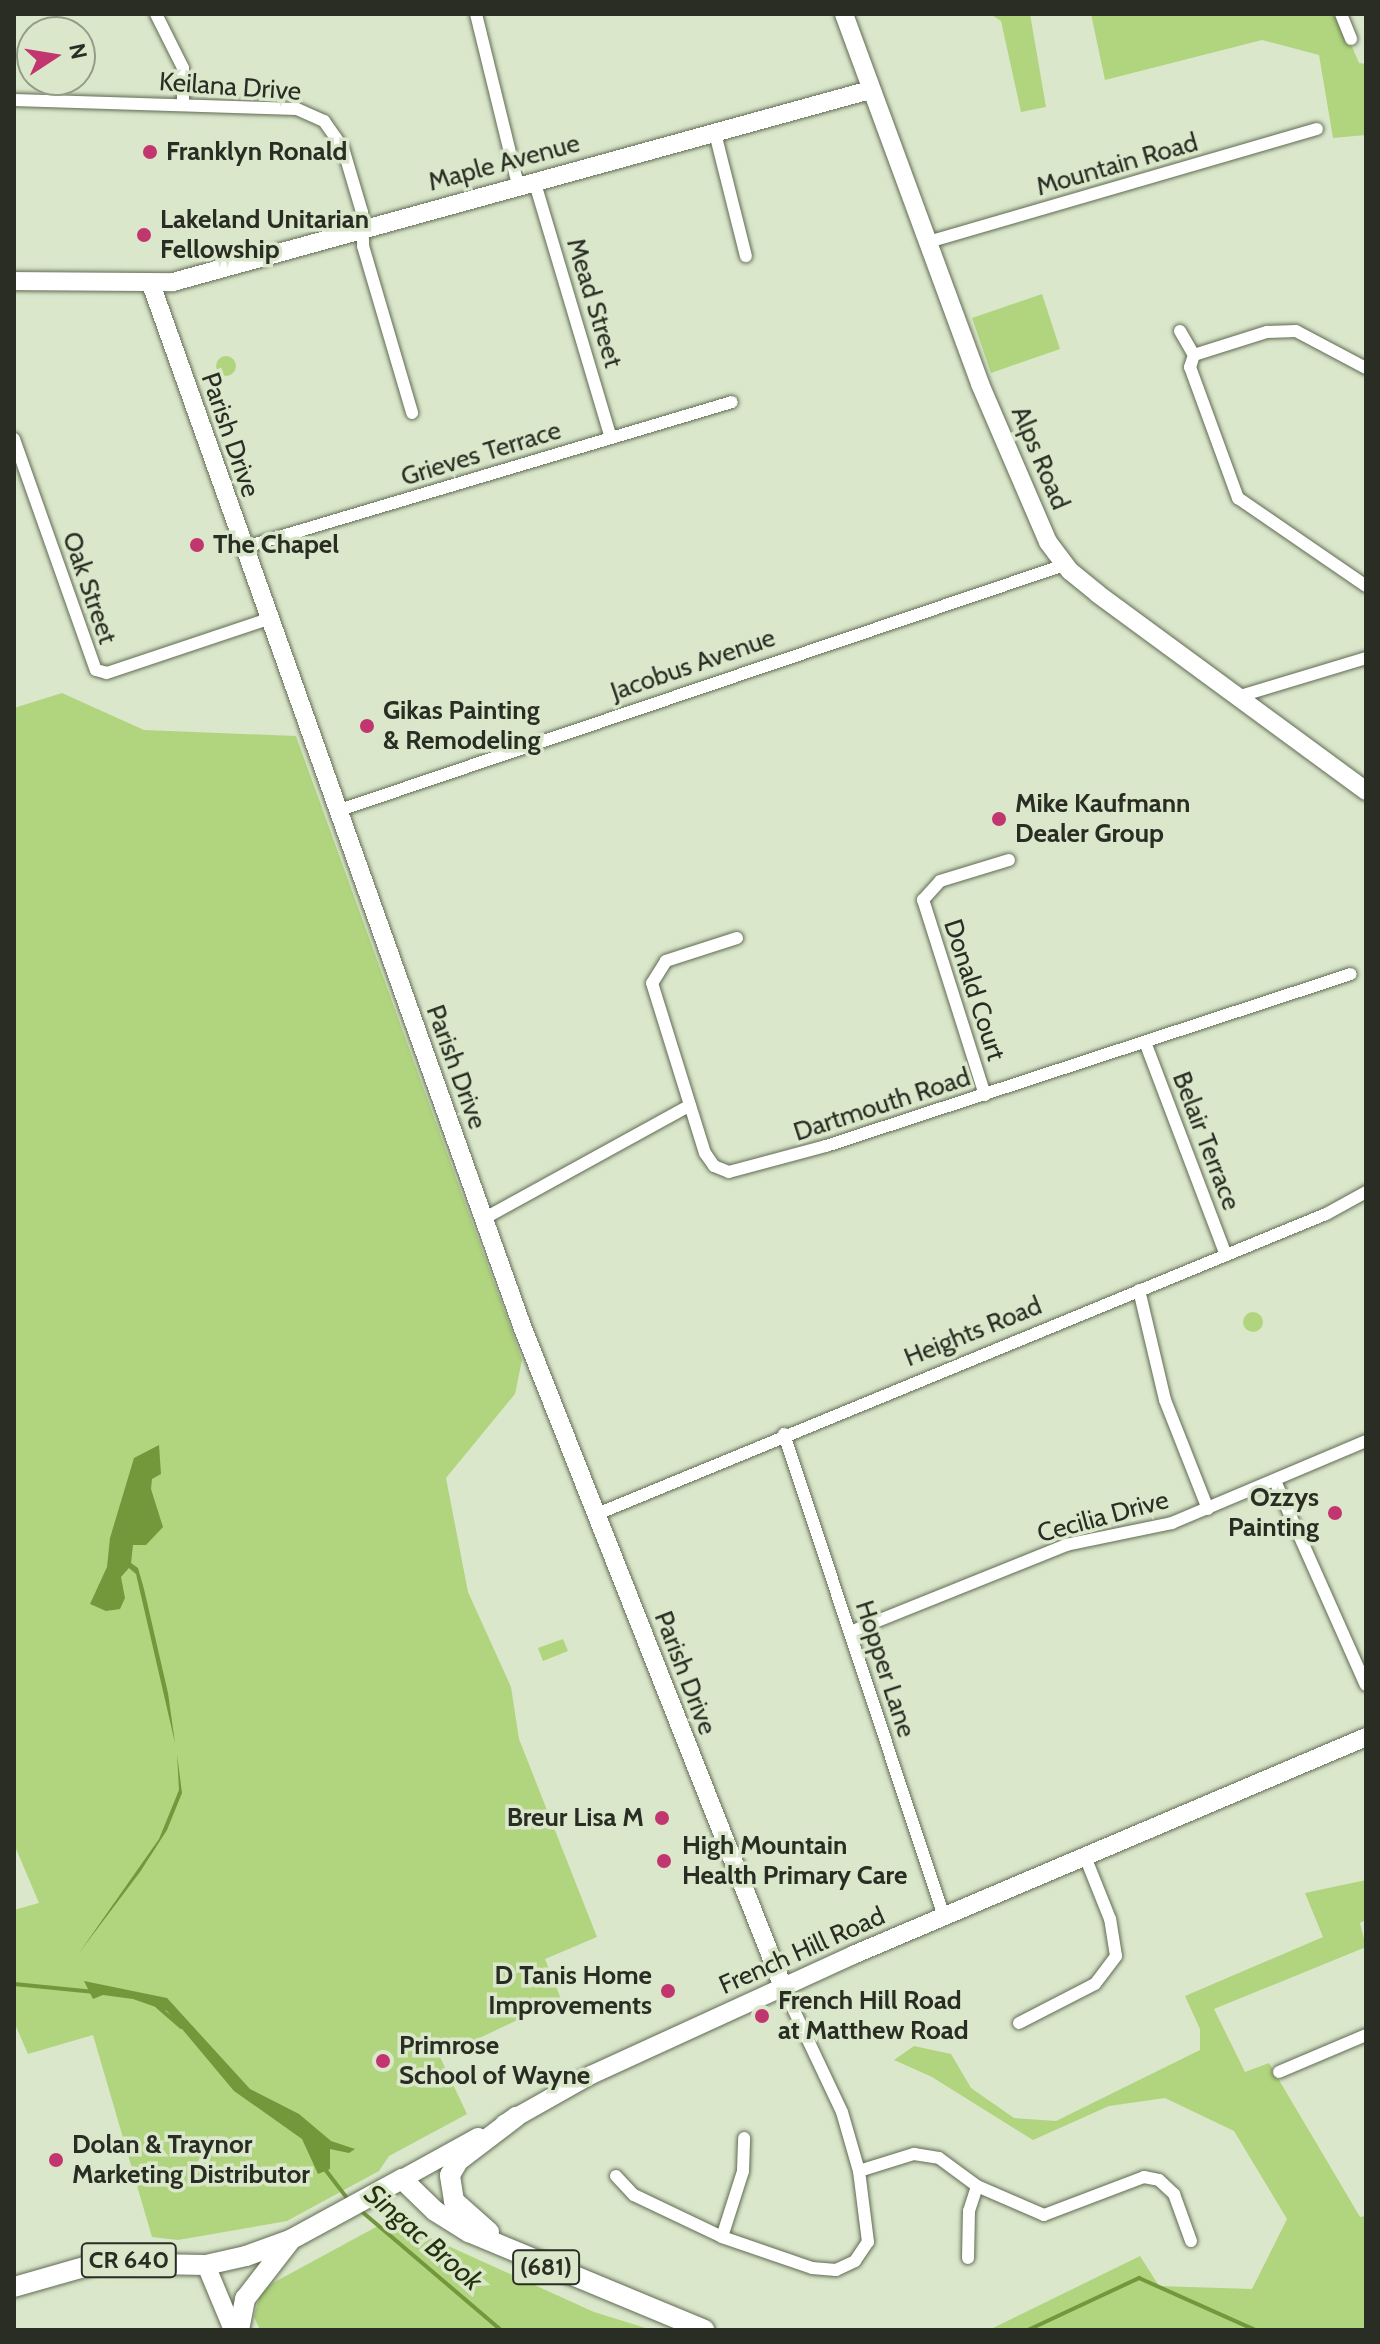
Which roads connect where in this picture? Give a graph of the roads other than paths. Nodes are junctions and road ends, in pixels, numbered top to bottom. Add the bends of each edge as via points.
1 (156, 14) edge
2 (476, 14) edge
3 (844, 14) edge
4 (1341, 14) edge
5 (1351, 39) dead end
6 (870, 90) junction
7 (14, 100) edge
8 (183, 105) junction
9 (1317, 129) dead end
10 (715, 133) junction
11 (526, 182) junction
12 (362, 229) junction
13 (928, 242) junction
14 (746, 256) dead end
15 (14, 281) edge
16 (151, 284) junction
17 (1180, 331) dead end
18 (1194, 355) junction
19 (1366, 368) edge
20 (732, 402) dead end
21 (412, 413) dead end
22 (611, 438) junction
23 (14, 439) edge
24 (242, 548) junction
25 (1064, 565) junction
26 (1366, 586) edge
27 (268, 619) junction
28 (1366, 658) edge
29 (1237, 697) junction
30 (1366, 791) edge
31 (337, 811) junction
32 (1009, 860) dead end
33 (737, 938) dead end
34 (1351, 974) dead end
35 (1145, 1042) junction
36 (985, 1095) junction
37 (690, 1105) junction
38 (1366, 1192) edge
39 (483, 1219) junction
40 (1226, 1255) junction
41 (1139, 1290) junction
42 (784, 1434) junction
43 (1366, 1441) edge
44 (1275, 1481) junction
45 (1208, 1509) junction
46 (597, 1514) junction
47 (850, 1632) junction
48 (1366, 1685) edge
49 (1366, 1737) edge
50 (1084, 1854) junction
51 (944, 1917) junction
52 (783, 1987) junction
53 (1019, 2023) dead end
54 (1363, 2036) edge
55 (1366, 2051) edge
56 (1279, 2072) dead end
57 (516, 2117) junction
58 (744, 2138) dead end
59 (859, 2171) junction
60 (616, 2176) dead end
61 (402, 2179) junction
62 (977, 2186) junction
63 (722, 2237) junction
64 (293, 2239) junction
65 (1191, 2241) dead end
66 (968, 2258) dead end
67 (206, 2265) junction
68 (547, 2267) junction
69 (14, 2287) edge
70 (236, 2330) edge
71 (704, 2330) edge

1 - 8 street via 183,68
2 - 11 street, Mead Street
3 - 6 street, Alps Road
4 - 5 street
6 - 10 street, Maple Avenue
6 - 13 street, Alps Road
7 - 8 street, Keilana Drive
8 - 12 street, Keilana Drive via 297,109 324,121 343,148
9 - 13 street, Mountain Road
10 - 11 street, Maple Avenue
10 - 14 street
11 - 12 street, Maple Avenue
11 - 22 street, Mead Street
12 - 16 street, Maple Avenue via 222,270
12 - 21 street, Keilana Drive
13 - 25 street, Alps Road via 1038,522
15 - 16 street
16 - 24 street, Parish Drive
17 - 18 street
18 - 19 street via 1267,332 1296,331
18 - 26 street via 1190,367 1238,498
20 - 22 street, Grieves Terrace
22 - 24 street, Grieves Terrace
23 - 27 street, Oak Street via 96,670 107,673
24 - 27 street, Parish Drive
25 - 29 street, Alps Road
25 - 31 street, Jacobus Avenue
27 - 31 street, Parish Drive
28 - 29 street
29 - 30 street, Alps Road
31 - 39 street, Parish Drive
32 - 36 street, Donald Court via 940,881 923,900
33 - 37 street, Dartmouth Road via 675,956 653,975 652,988
34 - 35 street, Dartmouth Road
35 - 36 street, Dartmouth Road
35 - 40 street, Belair Terrace
36 - 37 street, Dartmouth Road via 729,1172 708,1161
37 - 39 street
38 - 40 street, Heights Road
39 - 46 street, Parish Drive
40 - 41 street, Heights Road
41 - 42 street, Heights Road
41 - 45 street via 1165,1400
42 - 46 street, Heights Road
42 - 47 street, Hopper Lane
43 - 44 street, Cecilia Drive
44 - 45 street, Cecilia Drive
44 - 48 street
45 - 47 street, Cecilia Drive via 1172,1523 1066,1545
46 - 52 street, Parish Drive
47 - 51 street, Hopper Lane
49 - 50 street, French Hill Road
50 - 51 street, French Hill Road
50 - 53 street via 1110,1919 1116,1956 1095,1984
51 - 52 street, French Hill Road
52 - 57 street, French Hill Road via 591,2075
52 - 59 street via 842,2112
54 - 55 street
54 - 56 street
57 - 61 street, French Hill Road
57 - 68 main road via 458,2161 450,2192 478,2224
58 - 63 street via 743,2171
59 - 62 street via 914,2154 939,2158
59 - 63 street via 868,2242 855,2261 836,2270 812,2268
60 - 63 street via 634,2195
61 - 64 main road, CR 640
61 - 68 main road, (681) via 448,2220
62 - 65 street via 1044,2215 1126,2180 1159,2180 1174,2194
62 - 66 street via 969,2211
64 - 67 main road, CR 640
64 - 70 main road via 245,2299
67 - 69 main road, CR 640 via 123,2260
67 - 70 street
68 - 71 main road, (681)

